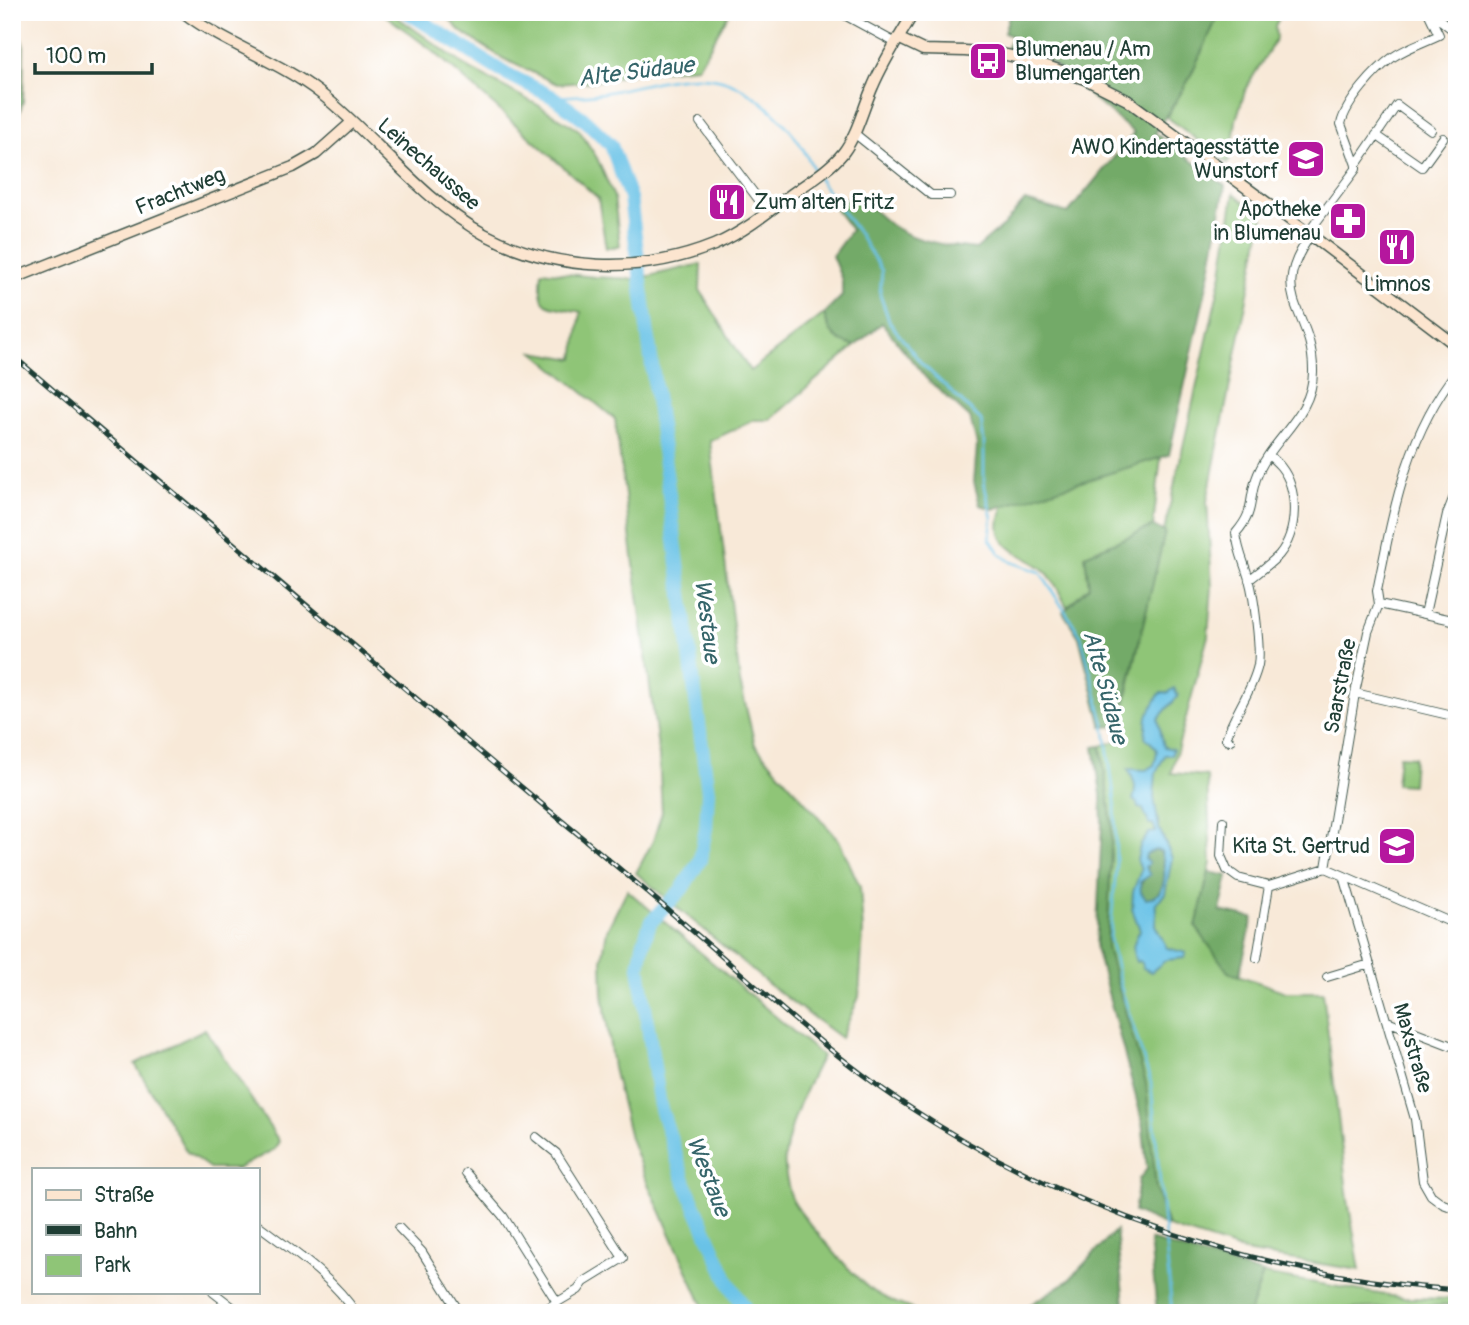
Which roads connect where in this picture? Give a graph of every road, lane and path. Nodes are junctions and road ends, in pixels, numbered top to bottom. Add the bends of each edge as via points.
1 (183, 12) edge
2 (839, 12) edge
3 (914, 12) edge
4 (1429, 12) edge
5 (1454, 31) edge
6 (1439, 35) junction
7 (897, 41) junction
8 (352, 122) junction
9 (700, 122) dead end
10 (1431, 130) dead end
11 (854, 133) junction
12 (1376, 135) junction
13 (1443, 138) dead end
14 (1356, 165) junction
15 (950, 195) dead end
16 (768, 212) junction
17 (1310, 234) junction
18 (12, 279) edge
19 (1457, 281) edge
20 (1457, 293) edge
21 (1457, 346) edge
22 (1457, 371) edge
23 (1269, 455) junction
24 (1457, 489) edge
25 (1249, 580) junction
26 (1379, 604) junction
27 (1425, 614) junction
28 (1457, 621) edge
29 (1355, 693) junction
30 (1457, 717) edge
31 (1230, 741) dead end
32 (1223, 821) dead end
33 (1326, 868) junction
34 (1344, 876) junction
35 (1269, 886) junction
36 (1457, 925) edge
37 (1257, 958) dead end
38 (1370, 964) junction
39 (1327, 977) dead end
40 (1387, 1021) junction
41 (1457, 1048) edge
42 (536, 1138) dead end
43 (466, 1173) dead end
44 (1457, 1209) edge
45 (259, 1226) edge
46 (399, 1228) dead end
47 (215, 1294) edge
48 (557, 1301) junction
49 (240, 1313) edge
50 (356, 1313) edge
51 (460, 1313) edge
52 (540, 1313) edge

1 - 8 street, Leinechaussee via 292,73
2 - 7 street
3 - 7 street, Leinechaussee
4 - 5 street
4 - 6 street
5 - 6 street
6 - 14 street via 1393,57 1362,87 1341,121
7 - 11 street, Leinechaussee via 880,69
7 - 17 street via 923,50 1006,55 1085,79 1127,100
8 - 16 street, Leinechaussee via 440,203 483,233 540,257 610,265 663,260 715,244
8 - 18 street, Frachtweg via 316,154 293,167
9 - 16 street
10 - 12 street via 1398,105
11 - 15 street via 931,195
11 - 16 street, Leinechaussee via 828,167
12 - 13 street via 1422,167
12 - 14 street
14 - 17 street
17 - 21 street
17 - 23 street via 1290,282 1312,359 1311,386 1302,412
19 - 20 street
22 - 26 street, Saarstraße via 1428,416 1401,478 1377,591
23 - 25 street via 1256,479 1248,519 1236,533
23 - 25 street via 1282,467 1295,504 1279,554
24 - 27 street
25 - 31 street via 1259,662 1233,717 1226,739
26 - 27 street
26 - 29 street, Saarstraße
27 - 28 street
29 - 30 street
29 - 33 street, Saarstraße
32 - 35 street via 1221,856 1227,870 1238,878
33 - 34 street
33 - 35 street
34 - 36 street
34 - 38 street, Maxstraße
35 - 37 street
38 - 39 street
38 - 40 street, Maxstraße
40 - 41 street
40 - 44 street, Maxstraße via 1415,1119 1423,1181 1432,1195
42 - 48 street via 556,1153 623,1258
43 - 48 street via 516,1234
45 - 50 street via 326,1278
46 - 51 street via 422,1252
47 - 49 street
48 - 52 street

